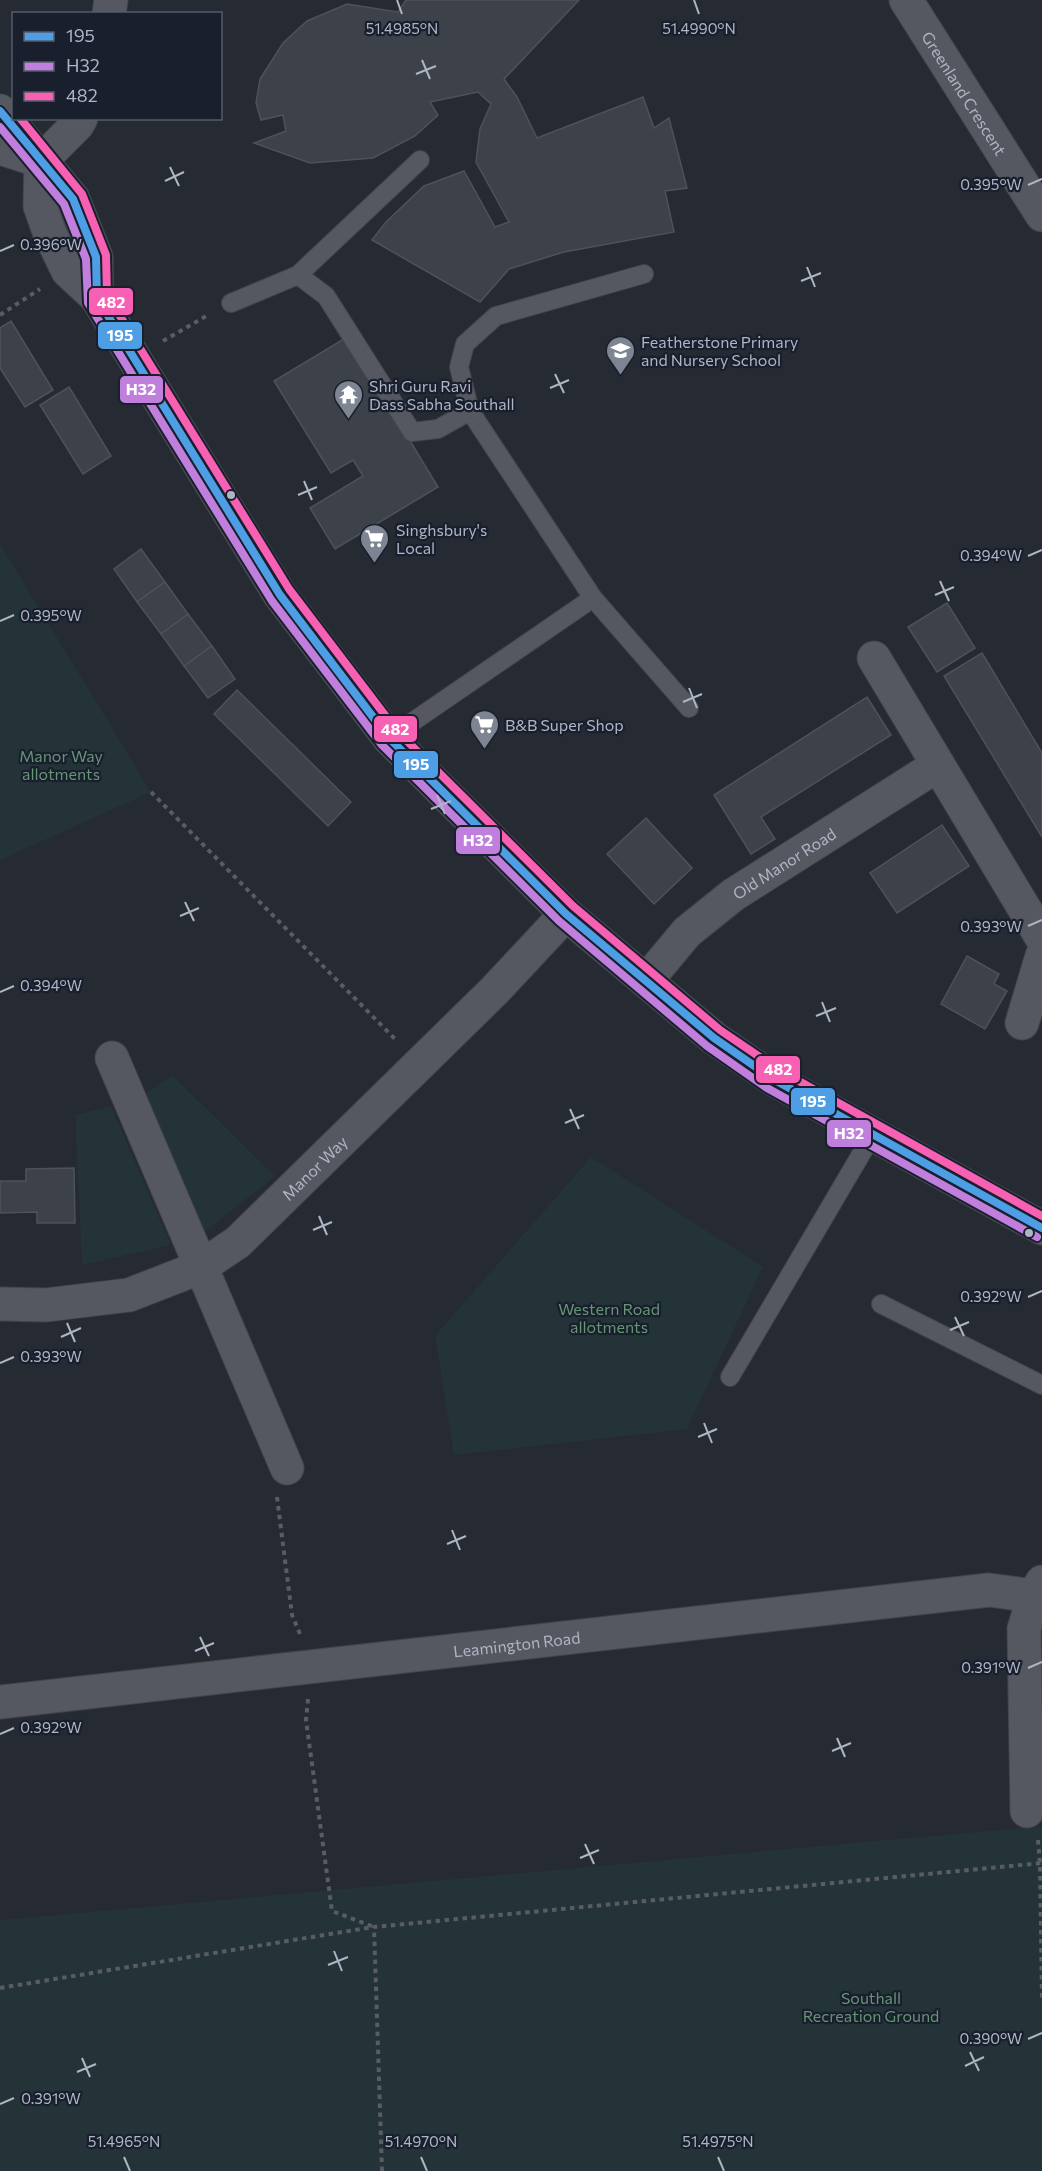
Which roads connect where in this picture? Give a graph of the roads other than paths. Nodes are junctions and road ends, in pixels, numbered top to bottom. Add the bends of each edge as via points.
1 (906, 0) edge
2 (0, 111) edge
3 (80, 120) edge
4 (0, 148) edge
5 (420, 160) dead end
6 (41, 161) junction
7 (1042, 215) edge
8 (644, 274) dead end
9 (298, 275) junction
10 (97, 298) junction
11 (231, 303) road end
12 (470, 411) junction
13 (593, 598) junction
14 (874, 658) dead end
15 (689, 708) dead end
16 (389, 738) junction
17 (938, 765) junction
18 (566, 914) junction
19 (1042, 938) edge
20 (1042, 956) edge
21 (645, 981) junction
22 (1022, 1023) dead end
23 (112, 1059) dead end
24 (873, 1134) junction
25 (1042, 1228) edge
26 (201, 1268) junction
27 (0, 1304) edge
28 (881, 1304) dead end
29 (730, 1377) dead end
30 (1042, 1385) edge
31 (287, 1468) road end
32 (1038, 1589) edge
33 (0, 1702) edge
34 (1027, 1811) road end

1 - 7 street, Greenland Crescent
2 - 6 street
3 - 6 street
4 - 6 street
5 - 9 lane
6 - 10 street via 73,199 96,257
6 - 10 street via 40,206 50,234 69,271
8 - 12 lane via 496,316 465,344 459,367
9 - 11 lane
9 - 12 lane via 326,296 412,432 438,429
10 - 16 street via 280,595
12 - 13 lane
13 - 15 lane
13 - 16 lane
14 - 17 street
16 - 18 street
17 - 19 street
17 - 21 street, Old Manor Road via 733,895 687,932
18 - 21 street
18 - 26 street, Manor Way via 495,990 238,1242
20 - 22 street
21 - 24 street via 714,1038 773,1079
23 - 26 street
24 - 25 street
24 - 29 lane
26 - 27 street, Manor Way via 129,1295 46,1305
26 - 31 street
28 - 30 lane
32 - 33 street, Leamington Road via 989,1590
32 - 34 street via 1024,1629

